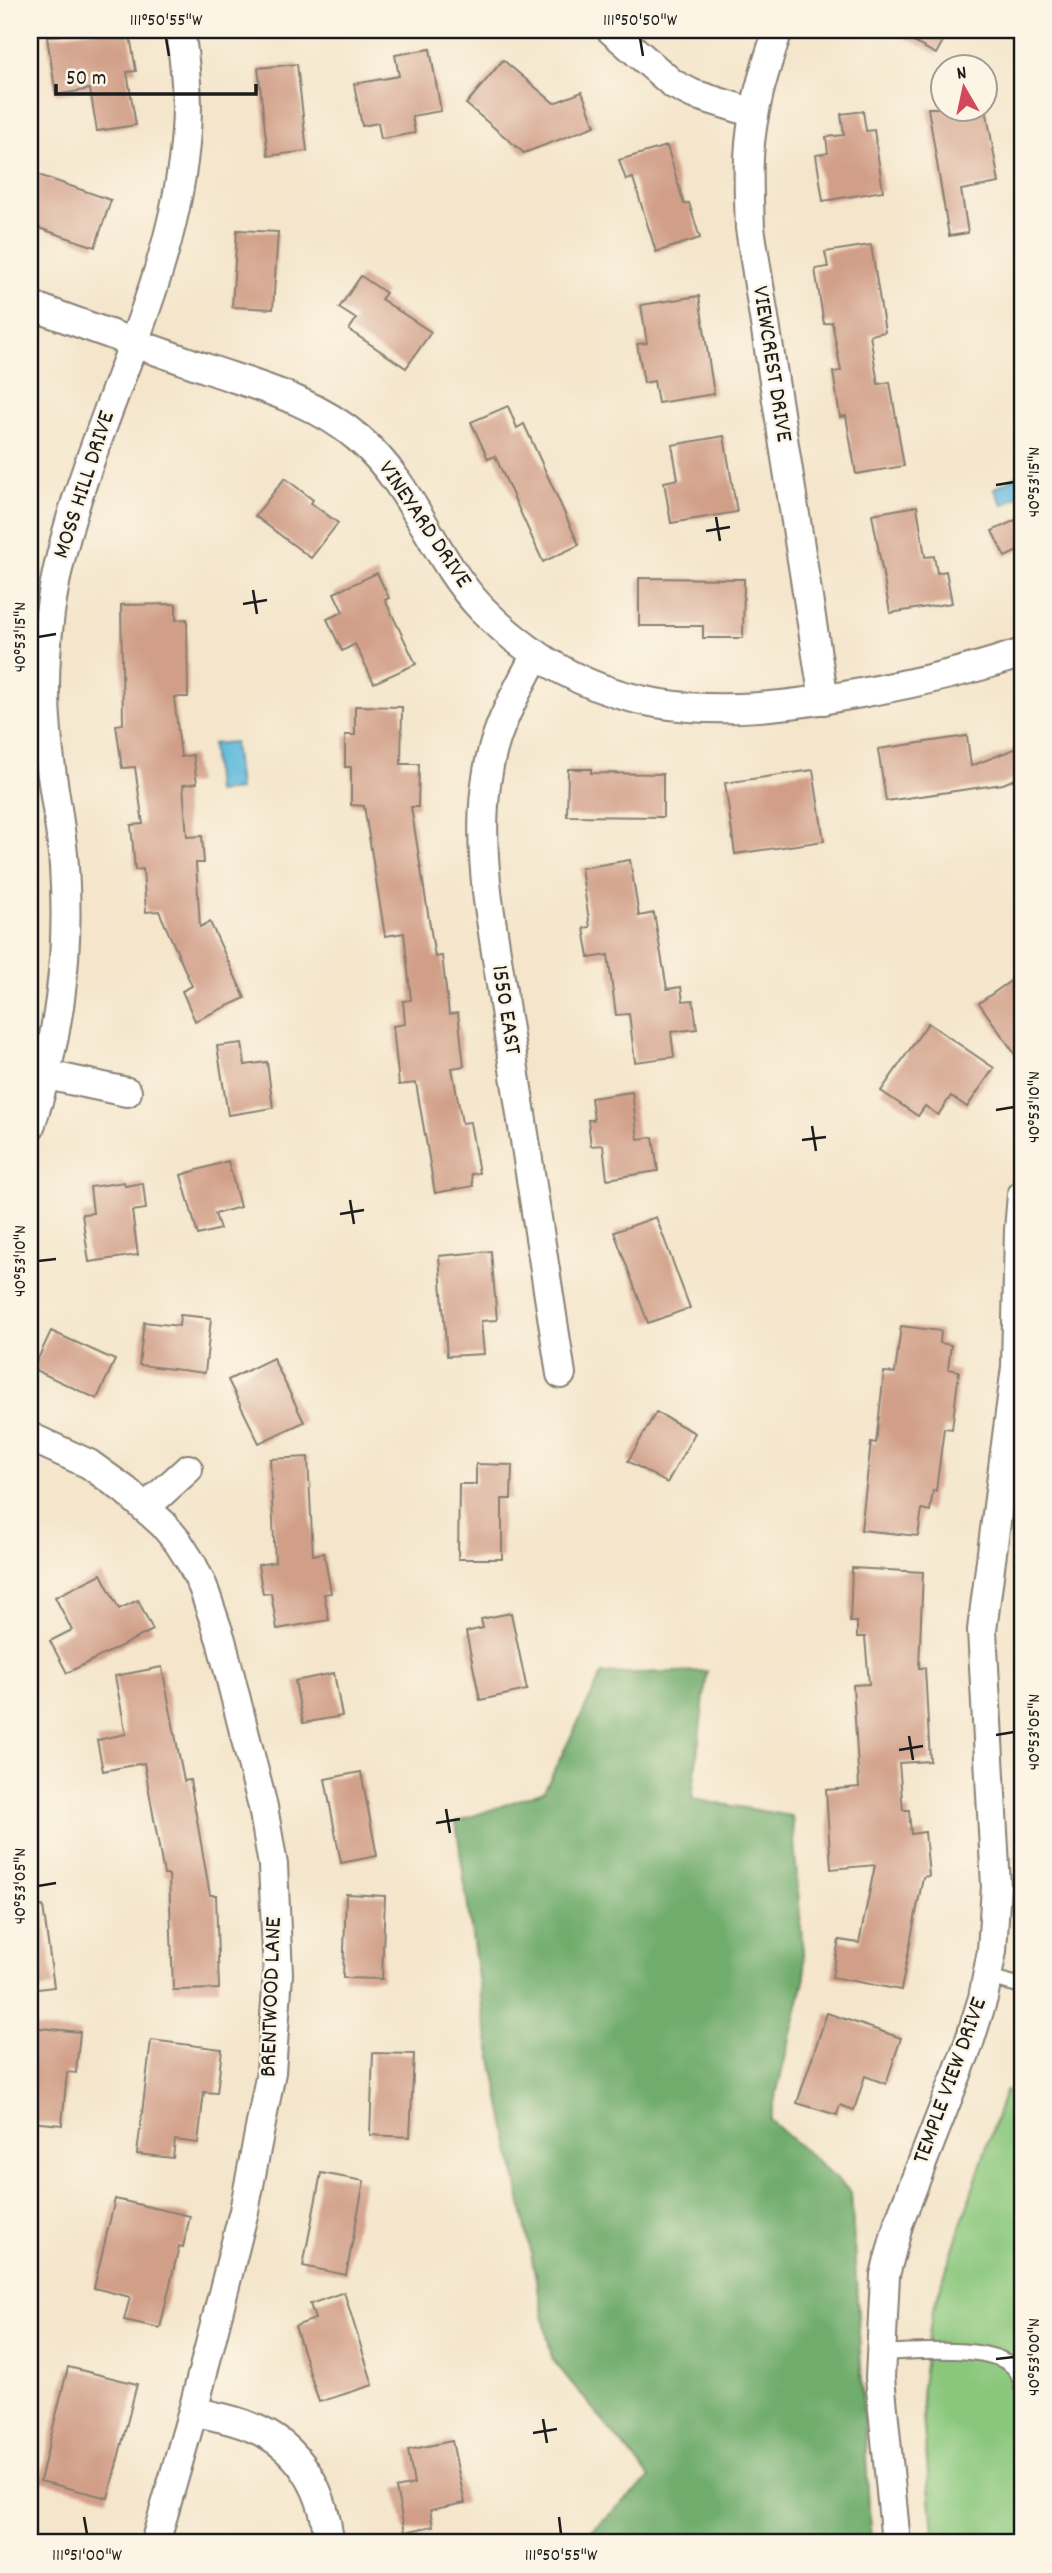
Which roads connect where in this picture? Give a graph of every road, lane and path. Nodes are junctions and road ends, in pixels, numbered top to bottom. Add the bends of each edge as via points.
1 (180, 30) edge
2 (611, 30) edge
3 (778, 30) edge
4 (754, 113) junction
5 (30, 305) edge
6 (134, 342) junction
7 (1022, 653) edge
8 (536, 654) junction
9 (824, 700) junction
10 (47, 1075) junction
11 (127, 1092) dead end
12 (30, 1127) edge
13 (1022, 1195) edge
14 (1020, 1336) edge
15 (561, 1374) dead end
16 (30, 1437) edge
17 (188, 1469) dead end
18 (145, 1508) junction
19 (988, 1977) junction
20 (1022, 1986) edge
21 (880, 2353) junction
22 (1022, 2388) edge
23 (193, 2411) junction
24 (155, 2543) edge
25 (329, 2543) edge
26 (896, 2543) edge

1 - 6 street, MOSS HILL DRIVE via 187,96 182,166 163,255
2 - 4 street via 673,84
3 - 4 street, VIEWCREST DRIVE
4 - 9 street, VIEWCREST DRIVE via 749,155 750,228
5 - 6 street, VINEYARD DRIVE
6 - 8 street, VINEYARD DRIVE via 292,398 359,438 393,475 461,584 506,631
6 - 10 street, MOSS HILL DRIVE via 73,510 51,610 44,695 66,909 64,972
7 - 9 street, VINEYARD DRIVE via 936,679
8 - 9 street, VINEYARD DRIVE via 594,685 658,704 723,710
8 - 15 street, 1550 EAST via 492,755 482,842
10 - 11 street
10 - 12 street, MOSS HILL DRIVE
13 - 14 street, TEMPLE VIEW DRIVE
14 - 19 street, TEMPLE VIEW DRIVE via 982,1630 996,1886
16 - 18 street, BRENTWOOD LANE via 89,1464
17 - 18 street
18 - 23 street, BRENTWOOD LANE via 192,1564 221,1640 263,1807 277,1923 271,2072 244,2211
19 - 20 lane
19 - 21 street, TEMPLE VIEW DRIVE via 961,2068 899,2222 885,2274
21 - 22 lane via 995,2356 1017,2371
21 - 26 street, TEMPLE VIEW DRIVE
23 - 24 street, BRENTWOOD LANE
23 - 25 street via 251,2427 289,2450 316,2486

